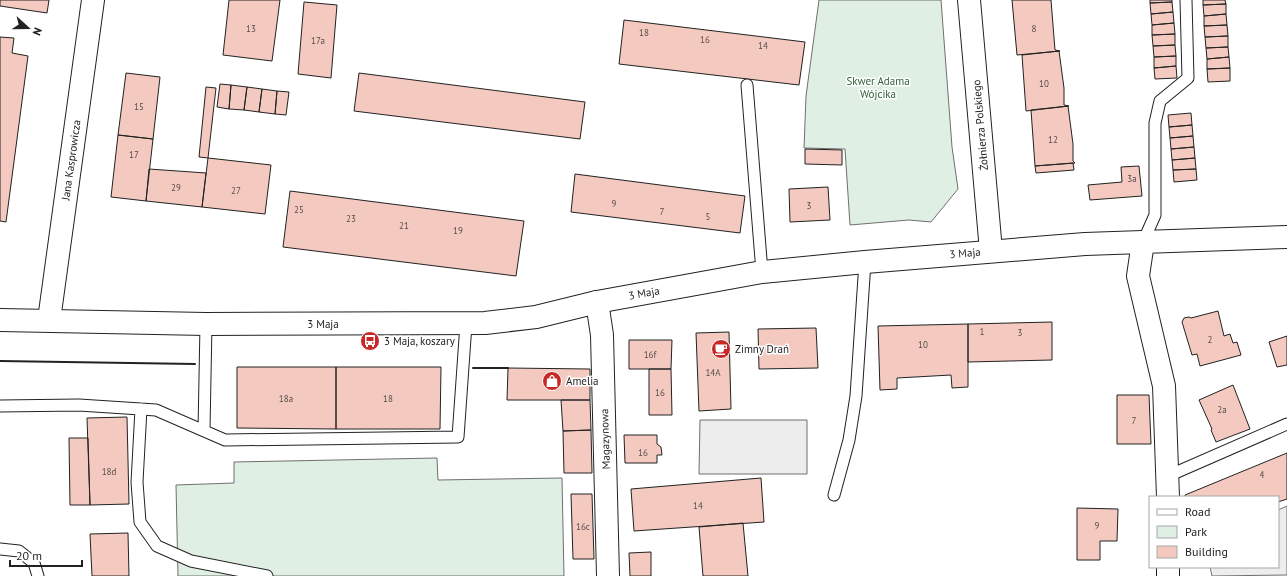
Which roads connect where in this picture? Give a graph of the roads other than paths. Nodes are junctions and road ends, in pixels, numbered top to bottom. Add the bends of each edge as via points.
1 (93, 0) edge
2 (969, 0) edge
3 (1186, 0) edge
4 (747, 85) dead end
5 (1287, 237) edge
6 (1143, 242) junction
7 (991, 251) junction
8 (865, 262) junction
9 (762, 272) junction
10 (597, 302) junction
11 (0, 320) edge
12 (49, 320) junction
13 (206, 324) junction
14 (466, 324) junction
15 (0, 406) edge
16 (141, 409) junction
17 (1287, 424) edge
18 (204, 430) junction
19 (1168, 487) edge
20 (834, 495) dead end
21 (0, 549) edge
22 (38, 576) edge
23 (267, 576) edge
24 (608, 576) edge

1 - 12 street, Jana Kasprowicza
2 - 7 street, Żołnierza Polskiego
3 - 6 lane via 1188,78 1160,102 1155,122 1155,215
4 - 9 lane
5 - 6 street, 3 Maja
6 - 7 street, 3 Maja
6 - 19 street via 1138,276 1164,386
7 - 8 street, 3 Maja
8 - 9 street, 3 Maja
8 - 20 lane via 856,396 849,440
9 - 10 street, 3 Maja
10 - 14 street, 3 Maja via 536,317
10 - 24 street, Magazynowa via 602,335
11 - 12 street, 3 Maja
12 - 13 street, 3 Maja
13 - 14 street, 3 Maja
13 - 18 lane
14 - 18 lane via 458,437 225,440
15 - 16 lane via 79,405
16 - 18 lane via 156,410
16 - 23 lane via 137,482 140,522 157,546 191,561
17 - 19 lane
21 - 22 lane via 19,552 34,563

